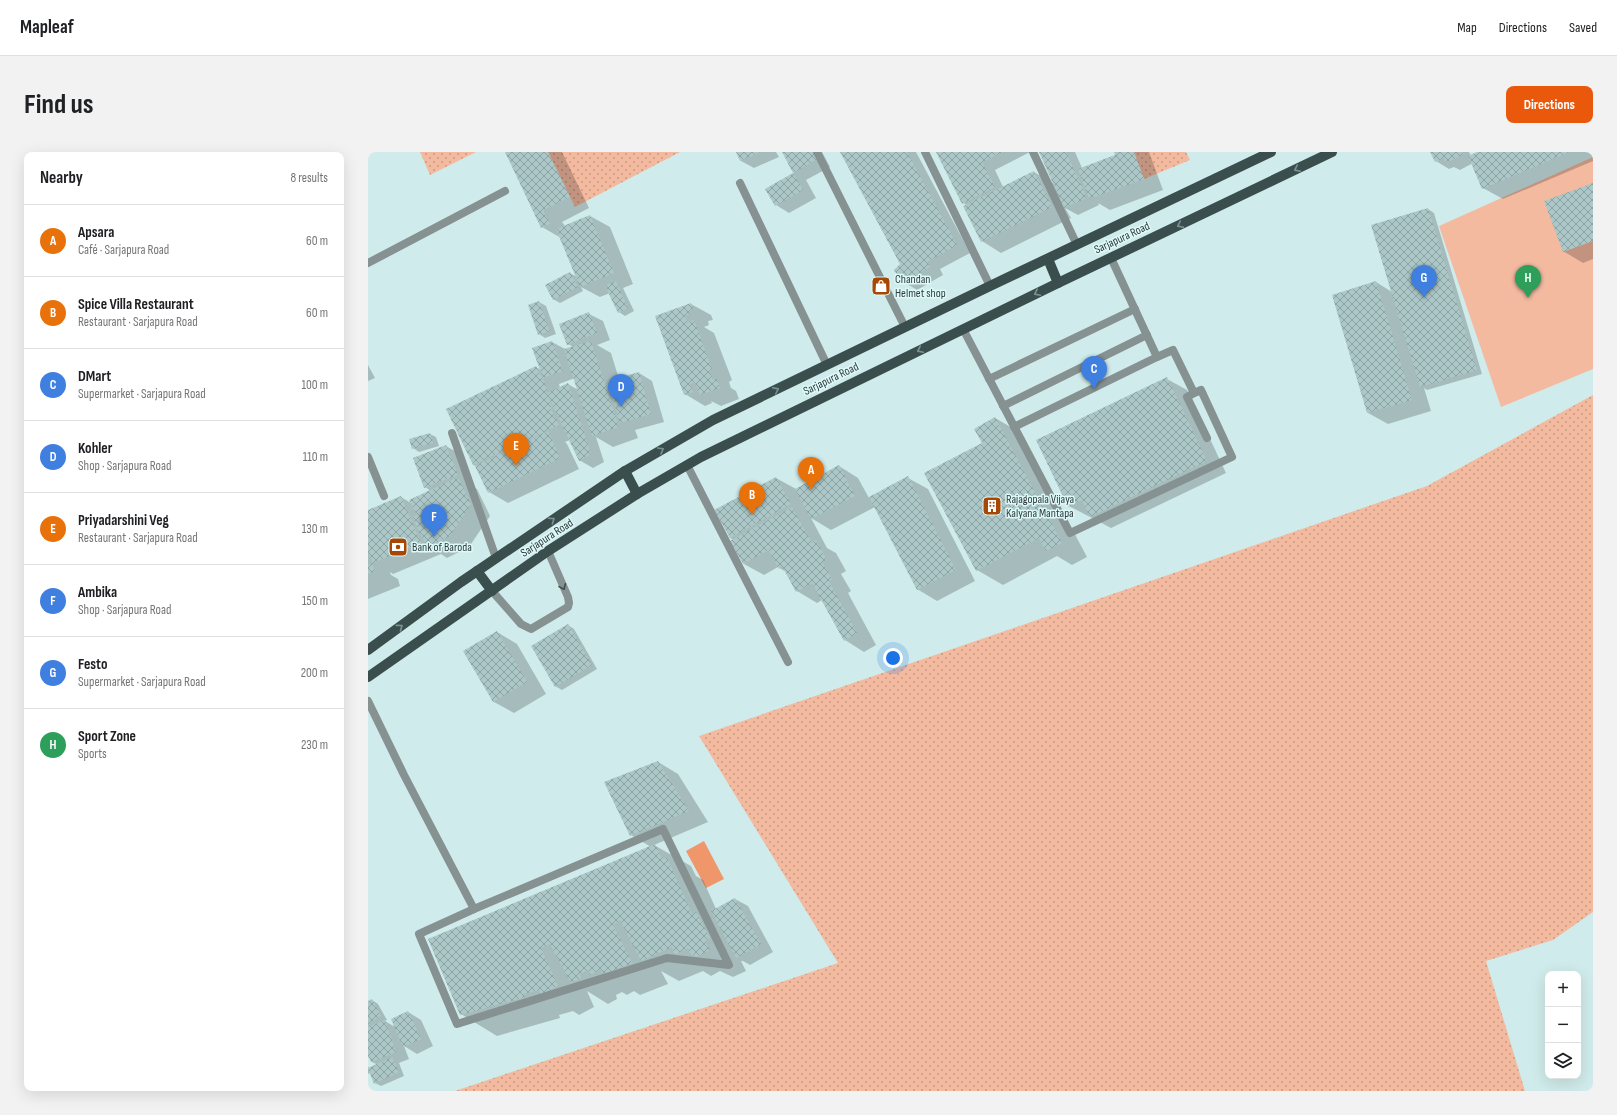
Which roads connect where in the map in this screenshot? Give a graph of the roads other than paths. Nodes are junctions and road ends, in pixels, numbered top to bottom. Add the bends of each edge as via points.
1 (817, 152) edge
2 (925, 152) edge
3 (1033, 152) edge
4 (1271, 152) edge
5 (1332, 152) edge
6 (740, 183) dead end
7 (505, 191) dead end
8 (1077, 245) junction
9 (1111, 258) junction
10 (1048, 259) junction
11 (368, 263) edge
12 (1058, 283) junction
13 (990, 286) junction
14 (1135, 309) junction
15 (905, 327) junction
16 (963, 329) junction
17 (1147, 335) junction
18 (1157, 357) junction
19 (827, 365) junction
20 (989, 379) junction
21 (1194, 393) junction
22 (1003, 406) junction
23 (1014, 427) junction
24 (452, 433) dead end
25 (1206, 438) dead end
26 (368, 457) edge
27 (687, 465) junction
28 (625, 471) junction
29 (637, 494) junction
30 (384, 496) dead end
31 (548, 551) junction
32 (496, 558) junction
33 (477, 572) junction
34 (492, 591) junction
35 (368, 650) edge
36 (788, 662) dead end
37 (368, 677) edge
38 (368, 701) edge
39 (474, 909) junction

1 - 15 street
2 - 13 street
3 - 8 street
4 - 8 main road, Sarjapura Road
5 -> 9 main road, Sarjapura Road
6 - 19 street
7 - 11 street
8 - 10 main road, Sarjapura Road
9 - 12 main road, Sarjapura Road
9 - 14 street
10 - 12 main road
10 - 13 main road, Sarjapura Road
12 -> 16 main road, Sarjapura Road
13 - 15 main road, Sarjapura Road
14 - 17 street
14 - 20 street
15 - 19 main road, Sarjapura Road
16 - 20 street
16 -> 27 main road, Sarjapura Road
17 - 18 street
17 - 22 street
18 - 21 street via 1173,350
18 - 23 street
28 -> 19 main road, Sarjapura Road via 713,420
20 - 22 street
21 - 23 street via 1201,390 1232,457 1070,533
21 - 25 street via 1187,397
22 - 23 street
24 - 32 street
26 - 30 street
27 - 29 main road, Sarjapura Road
27 - 36 street
28 - 29 main road
32 -> 28 main road, Sarjapura Road
29 - 31 main road, Sarjapura Road
31 - 34 main road, Sarjapura Road
31 -> 34 street via 568,597 568,607 532,629 522,624
32 - 33 main road, Sarjapura Road
33 - 34 main road
35 -> 33 main road, Sarjapura Road
34 - 37 main road, Sarjapura Road
38 - 39 street
39 - 39 street via 663,829 728,965 667,958 457,1024 419,934

